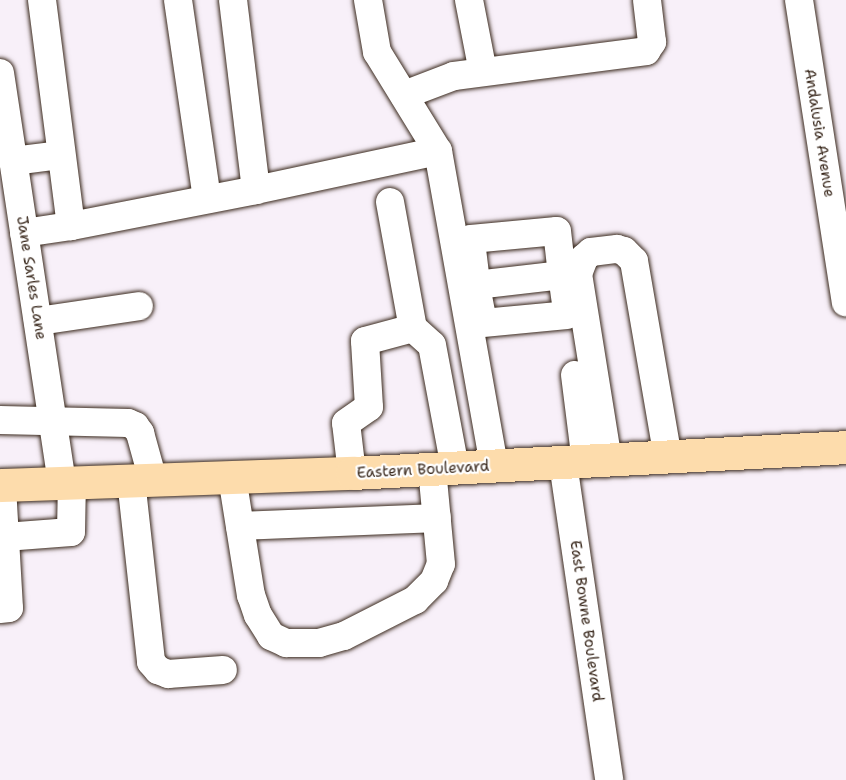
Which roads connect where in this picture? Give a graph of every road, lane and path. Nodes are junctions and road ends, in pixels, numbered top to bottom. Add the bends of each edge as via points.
1 (42, 0) edge
2 (178, 0) edge
3 (233, 0) edge
4 (368, 0) edge
5 (469, 0) edge
6 (647, 0) edge
7 (799, 0) edge
8 (483, 72) junction
9 (0, 73) edge
10 (404, 95) junction
11 (438, 151) junction
12 (60, 154) junction
13 (9, 173) edge
14 (256, 190) junction
15 (207, 199) junction
16 (390, 202) dead end
17 (70, 226) junction
18 (24, 232) junction
19 (562, 275) junction
20 (477, 285) junction
21 (846, 302) edge
22 (139, 306) dead end
23 (567, 315) junction
24 (38, 321) junction
25 (483, 323) junction
26 (413, 328) junction
27 (0, 420) edge
28 (53, 420) junction
29 (846, 447) edge
30 (668, 458) junction
31 (586, 462) junction
32 (501, 466) junction
33 (444, 469) junction
34 (352, 473) junction
35 (232, 477) junction
36 (142, 480) junction
37 (67, 482) junction
38 (1, 485) edge
39 (437, 518) junction
40 (240, 526) junction
41 (5, 537) junction
42 (0, 609) edge
43 (224, 670) dead end
44 (609, 780) edge

1 - 12 street
2 - 15 street
3 - 14 street
4 - 10 street via 377,52
5 - 8 street
6 - 8 street via 652,42 646,51
7 - 21 street, Andalusia Avenue
8 - 10 street via 454,76
9 - 13 street, Jane Sarles Lane
10 - 11 street
11 - 14 street
11 - 32 street
12 - 13 street
12 - 17 street
13 - 18 street, Jane Sarles Lane
14 - 15 street
15 - 17 street
16 - 26 street
17 - 18 street
18 - 24 street, Jane Sarles Lane
19 - 20 street
19 - 20 street via 557,231 471,239
19 - 23 street
20 - 25 street
22 - 24 street
23 - 25 street
23 - 31 street
24 - 28 street, Jane Sarles Lane
25 - 32 street
26 - 33 street via 432,345
26 - 34 street via 365,341 369,407 346,423
27 - 28 street
28 - 36 street via 135,426 140,433
28 - 37 street, Jane Sarles Lane
29 - 30 main road, Eastern Boulevard
30 - 31 main road, Eastern Boulevard
30 - 31 street via 634,261 617,249 591,252 578,274
31 - 32 main road, Eastern Boulevard
31 - 44 street, East Bowne Boulevard
32 - 33 main road, Eastern Boulevard
33 - 34 main road, Eastern Boulevard
33 - 39 street
34 - 35 main road, Eastern Boulevard
35 - 36 main road, Eastern Boulevard
35 - 40 street
36 - 37 main road, Eastern Boulevard
36 - 43 street via 151,662 168,675
37 - 38 main road, Eastern Boulevard
37 - 41 street, Jane Sarles Lane via 71,532
38 - 41 street
39 - 40 street
39 - 40 street via 441,564 434,581 415,600 344,636 319,643 286,643 271,636 251,595
41 - 42 street via 9,608

